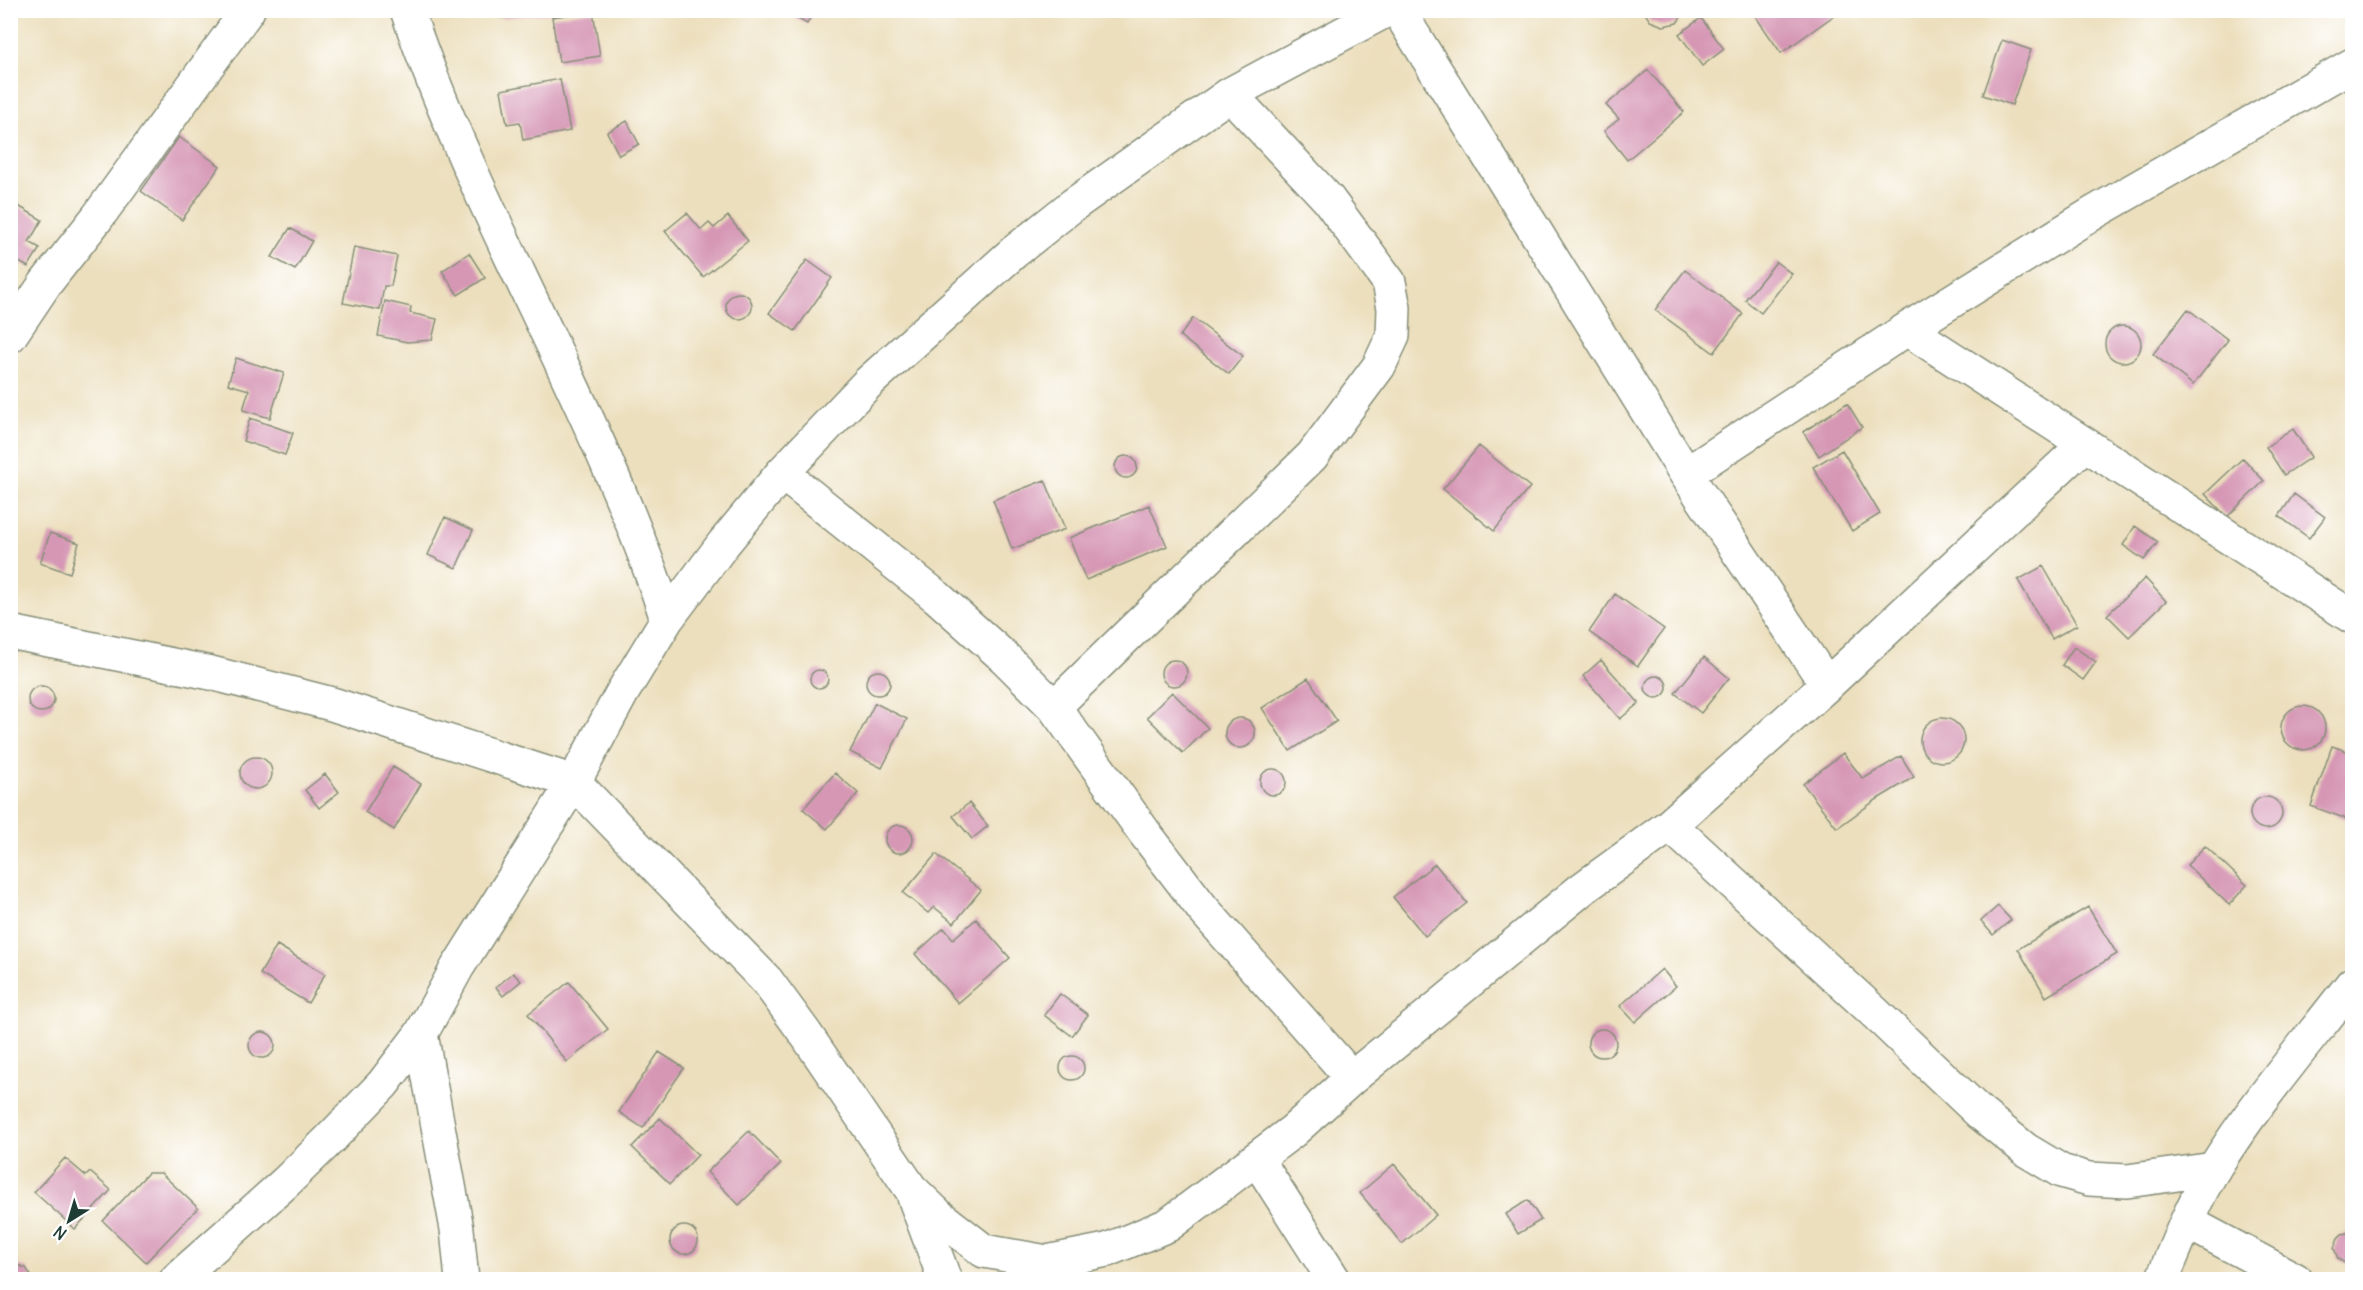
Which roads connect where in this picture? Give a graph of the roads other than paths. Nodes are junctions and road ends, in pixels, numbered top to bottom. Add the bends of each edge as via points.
1 (248, 10) edge
2 (407, 10) edge
3 (1387, 10) edge
4 (1398, 10) edge
5 (2352, 65) edge
6 (1230, 94) junction
7 (1907, 329) junction
8 (10, 336) edge
9 (2084, 445) junction
10 (782, 472) junction
11 (1686, 474) junction
12 (2352, 617) edge
13 (667, 619) junction
14 (10, 632) edge
15 (1827, 685) junction
16 (1054, 707) junction
17 (574, 782) junction
18 (1670, 825) junction
19 (2352, 984) edge
20 (421, 1034) junction
21 (1352, 1078) junction
22 (1257, 1159) junction
23 (2214, 1169) junction
24 (911, 1189) junction
25 (2187, 1222) junction
26 (176, 1280) edge
27 (462, 1280) edge
28 (945, 1280) edge
29 (1334, 1280) edge
30 (2162, 1280) edge
31 (2296, 1280) edge

1 - 8 street
2 - 13 street via 472,171 612,477 649,564
3 - 6 street
4 - 11 street
5 - 7 street via 2095,212
6 - 10 street via 1073,205 1014,252 869,382
6 - 16 street via 1328,199 1389,282 1394,308 1393,336 1379,366 1312,456
7 - 9 street
7 - 11 street
9 - 12 street
9 - 15 street
10 - 13 street
10 - 16 street via 937,597
11 - 15 street
13 - 17 street
14 - 17 street via 211,673 332,704
15 - 18 street
16 - 21 street via 1203,909
17 - 20 street via 457,968
17 - 24 street via 767,981
18 - 21 street via 1582,889
18 - 23 street via 1980,1113 2026,1150 2061,1171 2089,1179 2127,1181
19 - 23 street
20 - 26 street via 383,1084 330,1139
20 - 27 street via 457,1229
21 - 22 street
22 - 24 street via 1168,1225 1107,1250 1047,1262 984,1251
22 - 29 street
23 - 25 street
24 - 28 street
25 - 30 street
25 - 31 street

